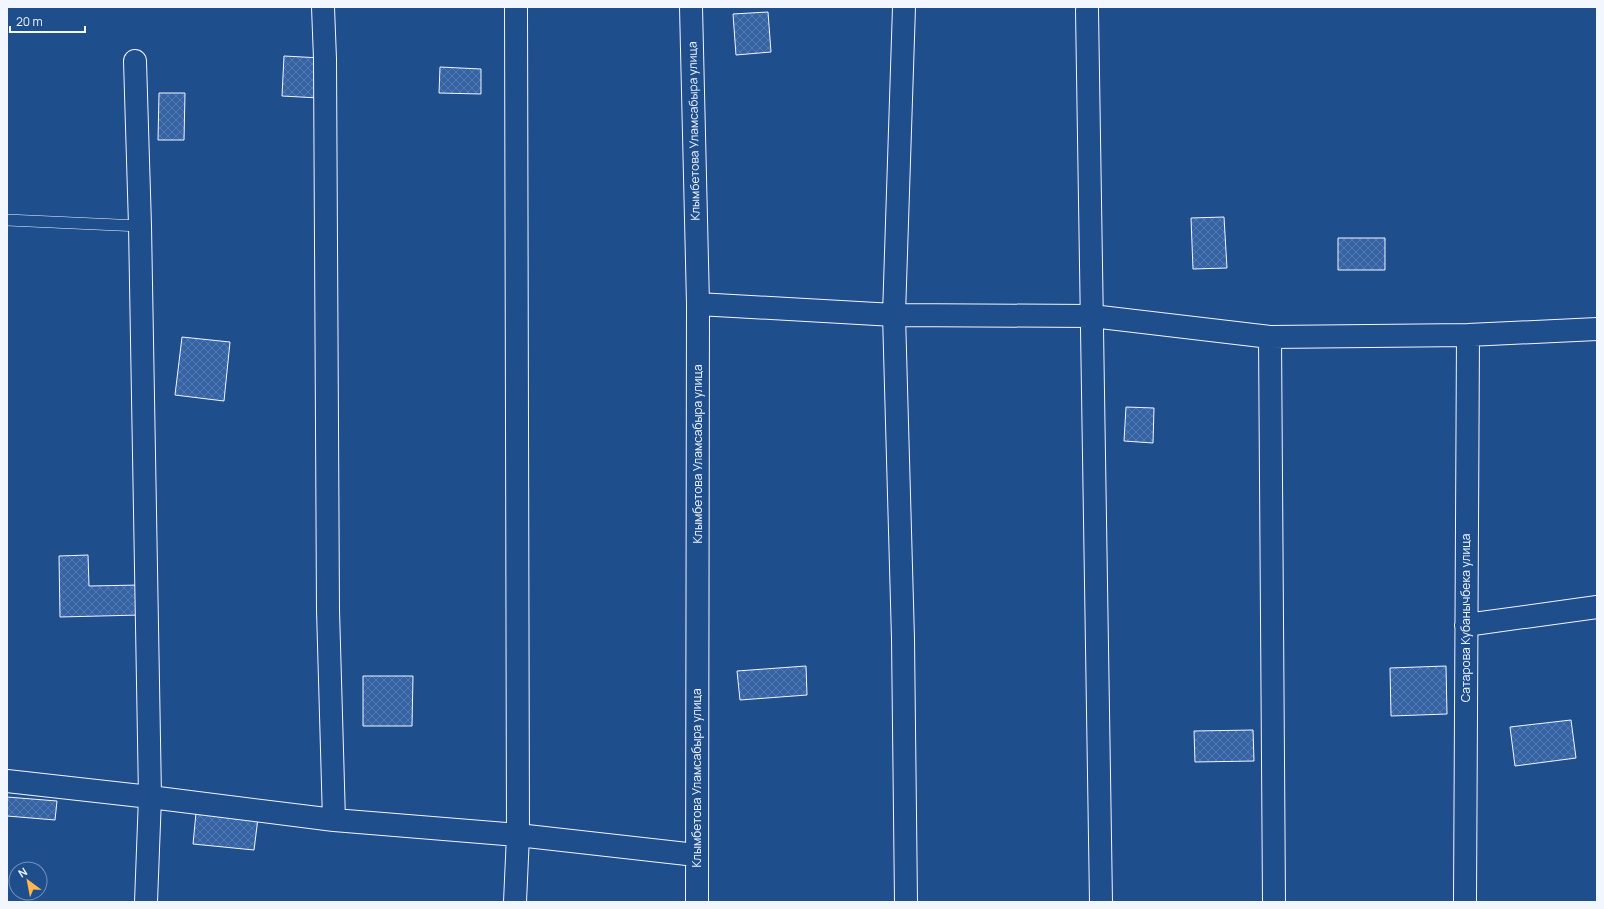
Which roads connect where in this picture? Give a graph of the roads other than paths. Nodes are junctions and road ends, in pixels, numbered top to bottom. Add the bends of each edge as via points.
1 (323, 7) edge
2 (516, 7) edge
3 (691, 7) edge
4 (904, 7) edge
5 (1087, 10) dead end
6 (135, 61) dead end
7 (7, 220) edge
8 (140, 226) junction
9 (698, 304) junction
10 (894, 315) junction
11 (1092, 316) junction
12 (1597, 329) edge
13 (1468, 335) junction
14 (1270, 337) junction
15 (1597, 606) edge
16 (1466, 625) junction
17 (7, 781) edge
18 (150, 797) junction
19 (334, 820) junction
20 (518, 835) junction
21 (696, 855) junction
22 (146, 902) edge
23 (515, 902) edge
24 (697, 902) edge
25 (906, 902) edge
26 (1101, 902) edge
27 (1274, 902) edge
28 (1465, 902) edge

1 - 19 street via 328,610
2 - 20 street
3 - 9 street, Клымбетова Уламсабыра улица
4 - 10 street
5 - 11 street
6 - 8 street
7 - 8 lane
8 - 18 street
9 - 10 street
9 - 21 street, Клымбетова Уламсабыра улица
10 - 11 street
10 - 25 street via 903,639
11 - 14 street
11 - 26 street
12 - 13 street
13 - 14 street
13 - 16 street, Сатарова Кубанычбека улица
14 - 27 street
15 - 16 street
16 - 28 street, Сатарова Кубанычбека улица
17 - 18 street
18 - 19 street
18 - 22 street
19 - 20 street
20 - 21 street
20 - 23 street
21 - 24 street, Клымбетова Уламсабыра улица

